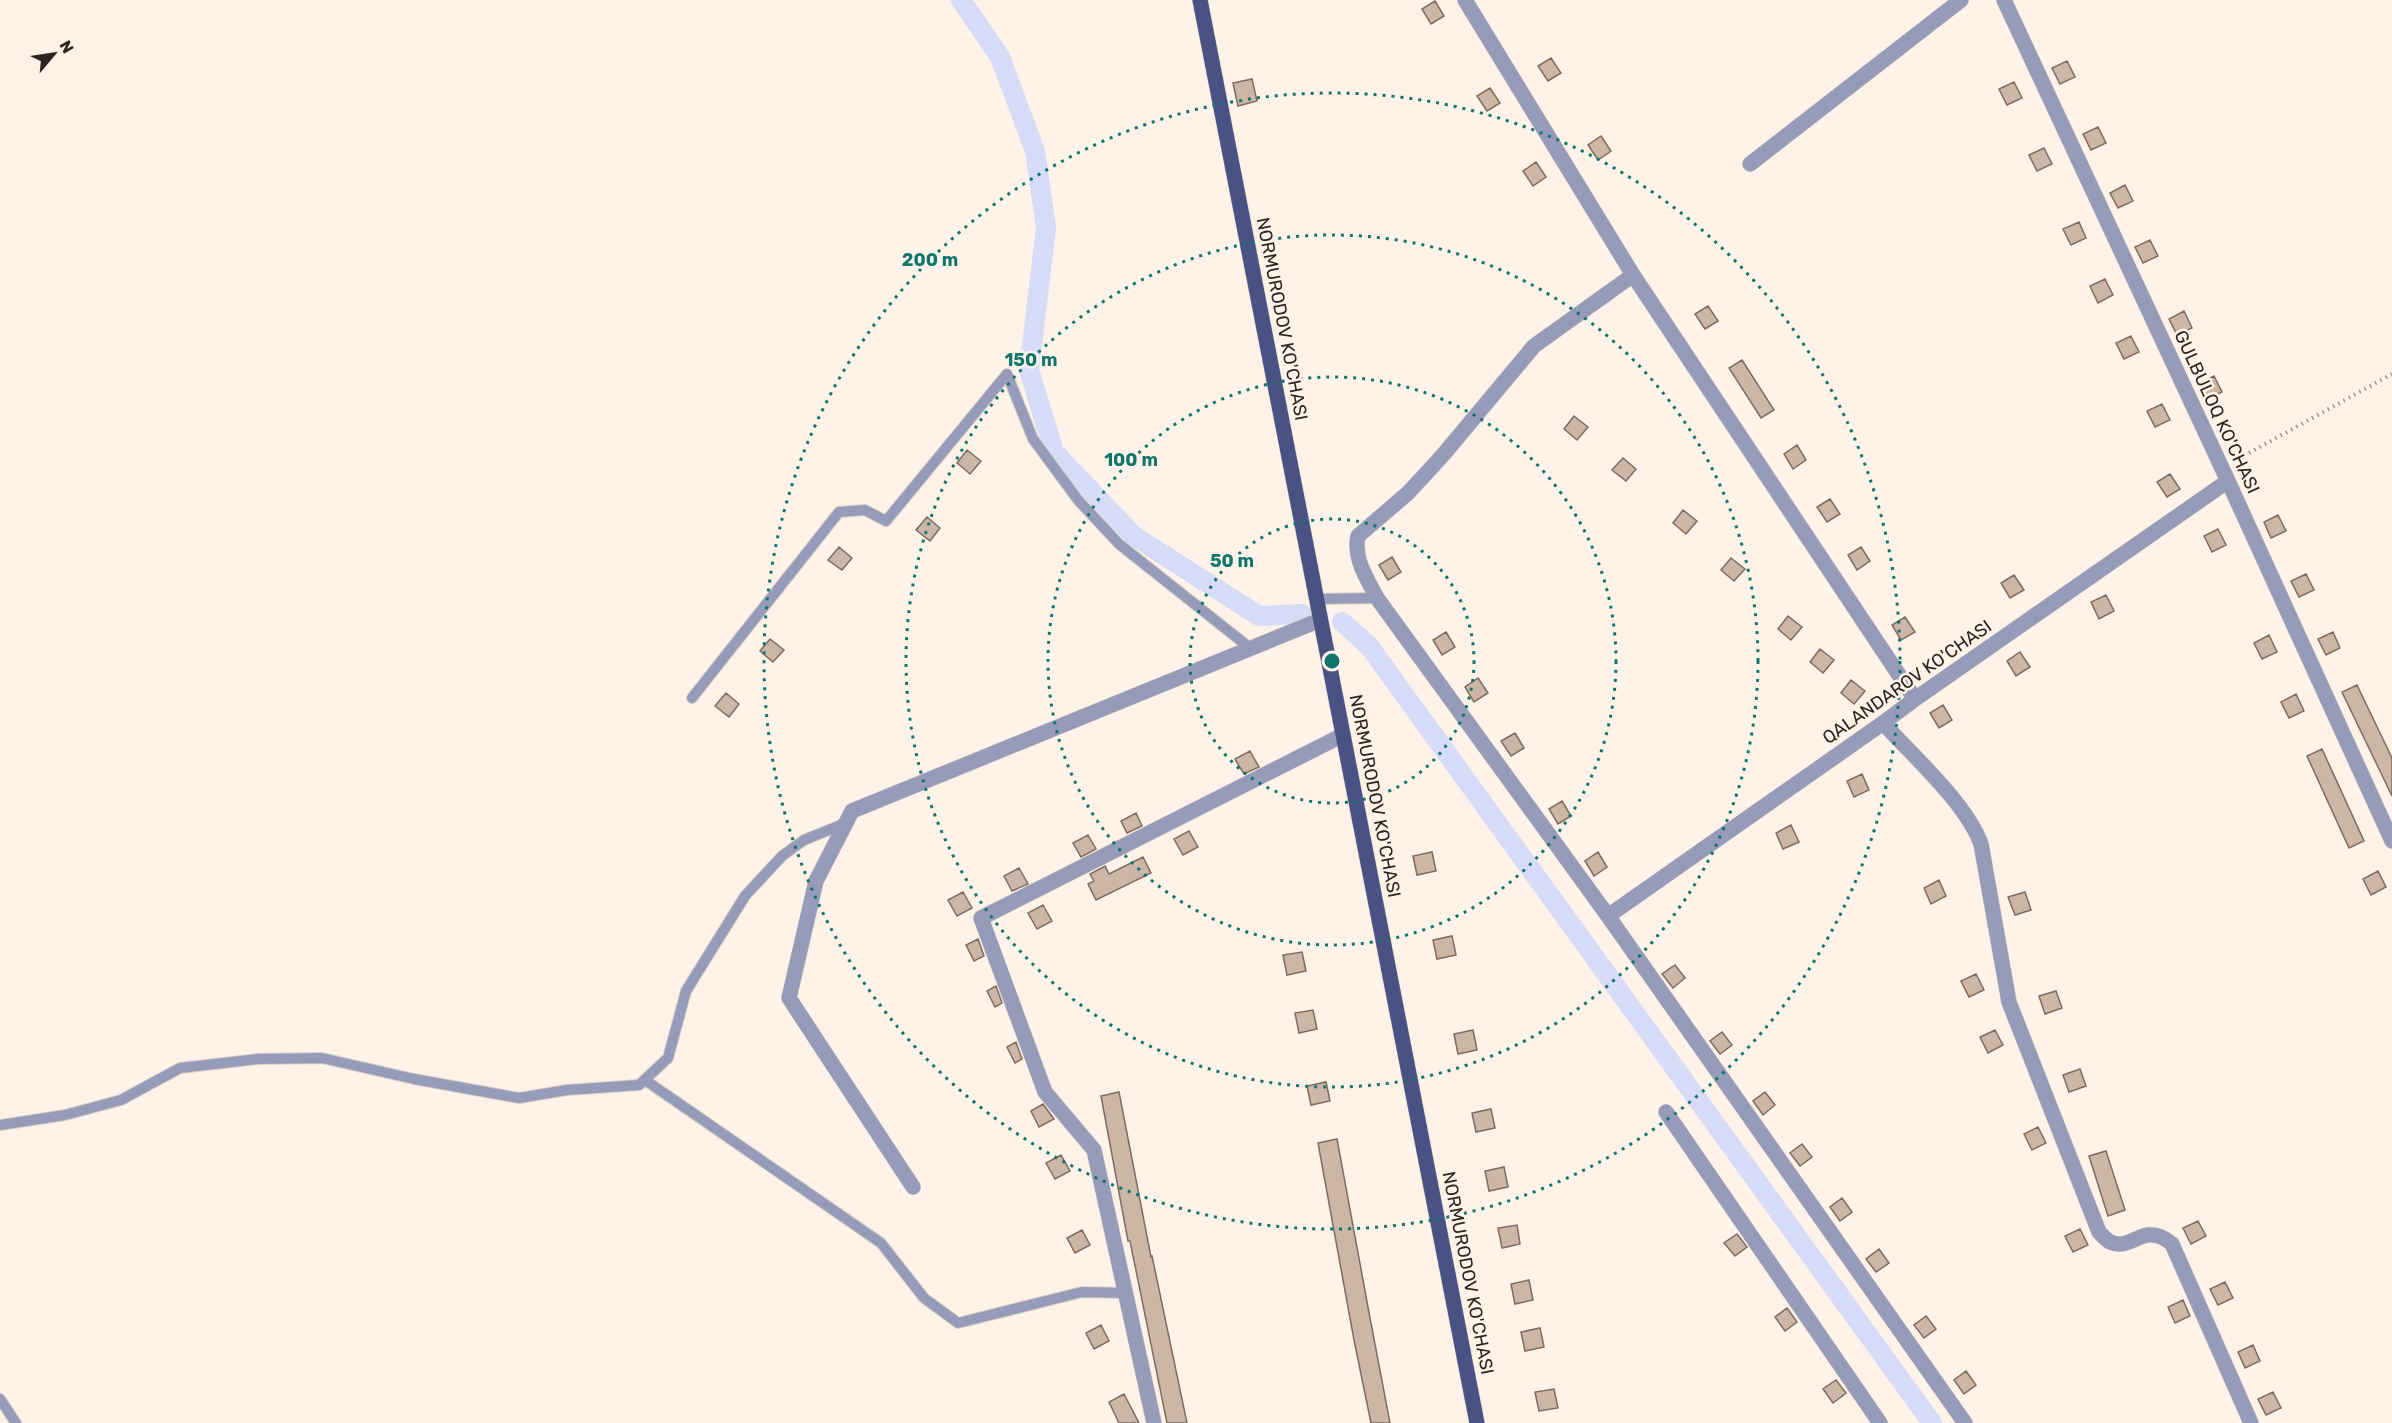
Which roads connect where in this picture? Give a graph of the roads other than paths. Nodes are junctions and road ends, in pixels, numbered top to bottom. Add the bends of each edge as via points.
1 (1200, 0) edge
2 (1465, 0) edge
3 (1961, 0) edge
4 (2004, 0) edge
5 (1750, 164) dead end
6 (1632, 275) junction
7 (2229, 482) junction
8 (1377, 598) junction
9 (1316, 599) junction
10 (1320, 620) junction
11 (1250, 648) junction
12 (692, 698) dead end
13 (1915, 699) junction
14 (1883, 723) junction
15 (1343, 735) junction
16 (846, 823) junction
17 (2392, 841) edge
18 (1608, 916) junction
19 (645, 1080) junction
20 (1666, 1112) dead end
21 (0, 1125) edge
22 (913, 1187) dead end
23 (1125, 1293) junction
24 (0, 1399) edge
25 (16, 1423) edge
26 (1154, 1423) edge
27 (1477, 1423) edge
28 (1880, 1423) edge
29 (1965, 1423) edge
30 (2251, 1423) edge

1 - 9 main road, NORMURODOV KO'CHASI
2 - 6 street
3 - 5 street
4 - 7 street, GULBULOQ KO'CHASI
6 - 8 street via 1533,346 1408,493 1358,536 1360,566
6 - 13 street
7 - 13 street, QALANDAROV KO'CHASI
7 - 17 street, GULBULOQ KO'CHASI
8 - 9 lane
8 - 18 street
9 - 10 main road, NORMURODOV KO'CHASI
10 - 11 street
10 - 15 main road, NORMURODOV KO'CHASI
11 - 12 lane via 1119,544 1078,500 1033,439 1007,374 886,521 865,510 839,512
11 - 16 street via 852,811
13 - 14 street, QALANDAROV KO'CHASI
14 - 18 street, QALANDAROV KO'CHASI
14 - 30 street via 1975,828 2009,1002 2099,1232 2109,1242 2121,1244 2151,1234 2172,1244
15 - 23 street via 981,918 1045,1092 1094,1150
15 - 27 main road, NORMURODOV KO'CHASI
16 - 19 lane via 804,840 782,856 746,896 686,991 668,1058
16 - 22 street via 816,881 789,998
18 - 29 street
19 - 21 lane via 639,1085 519,1098 322,1058 258,1059 180,1068 121,1100 64,1115
19 - 23 lane via 881,1243 924,1298 958,1323 1082,1292
20 - 28 street
23 - 26 street
24 - 25 lane

